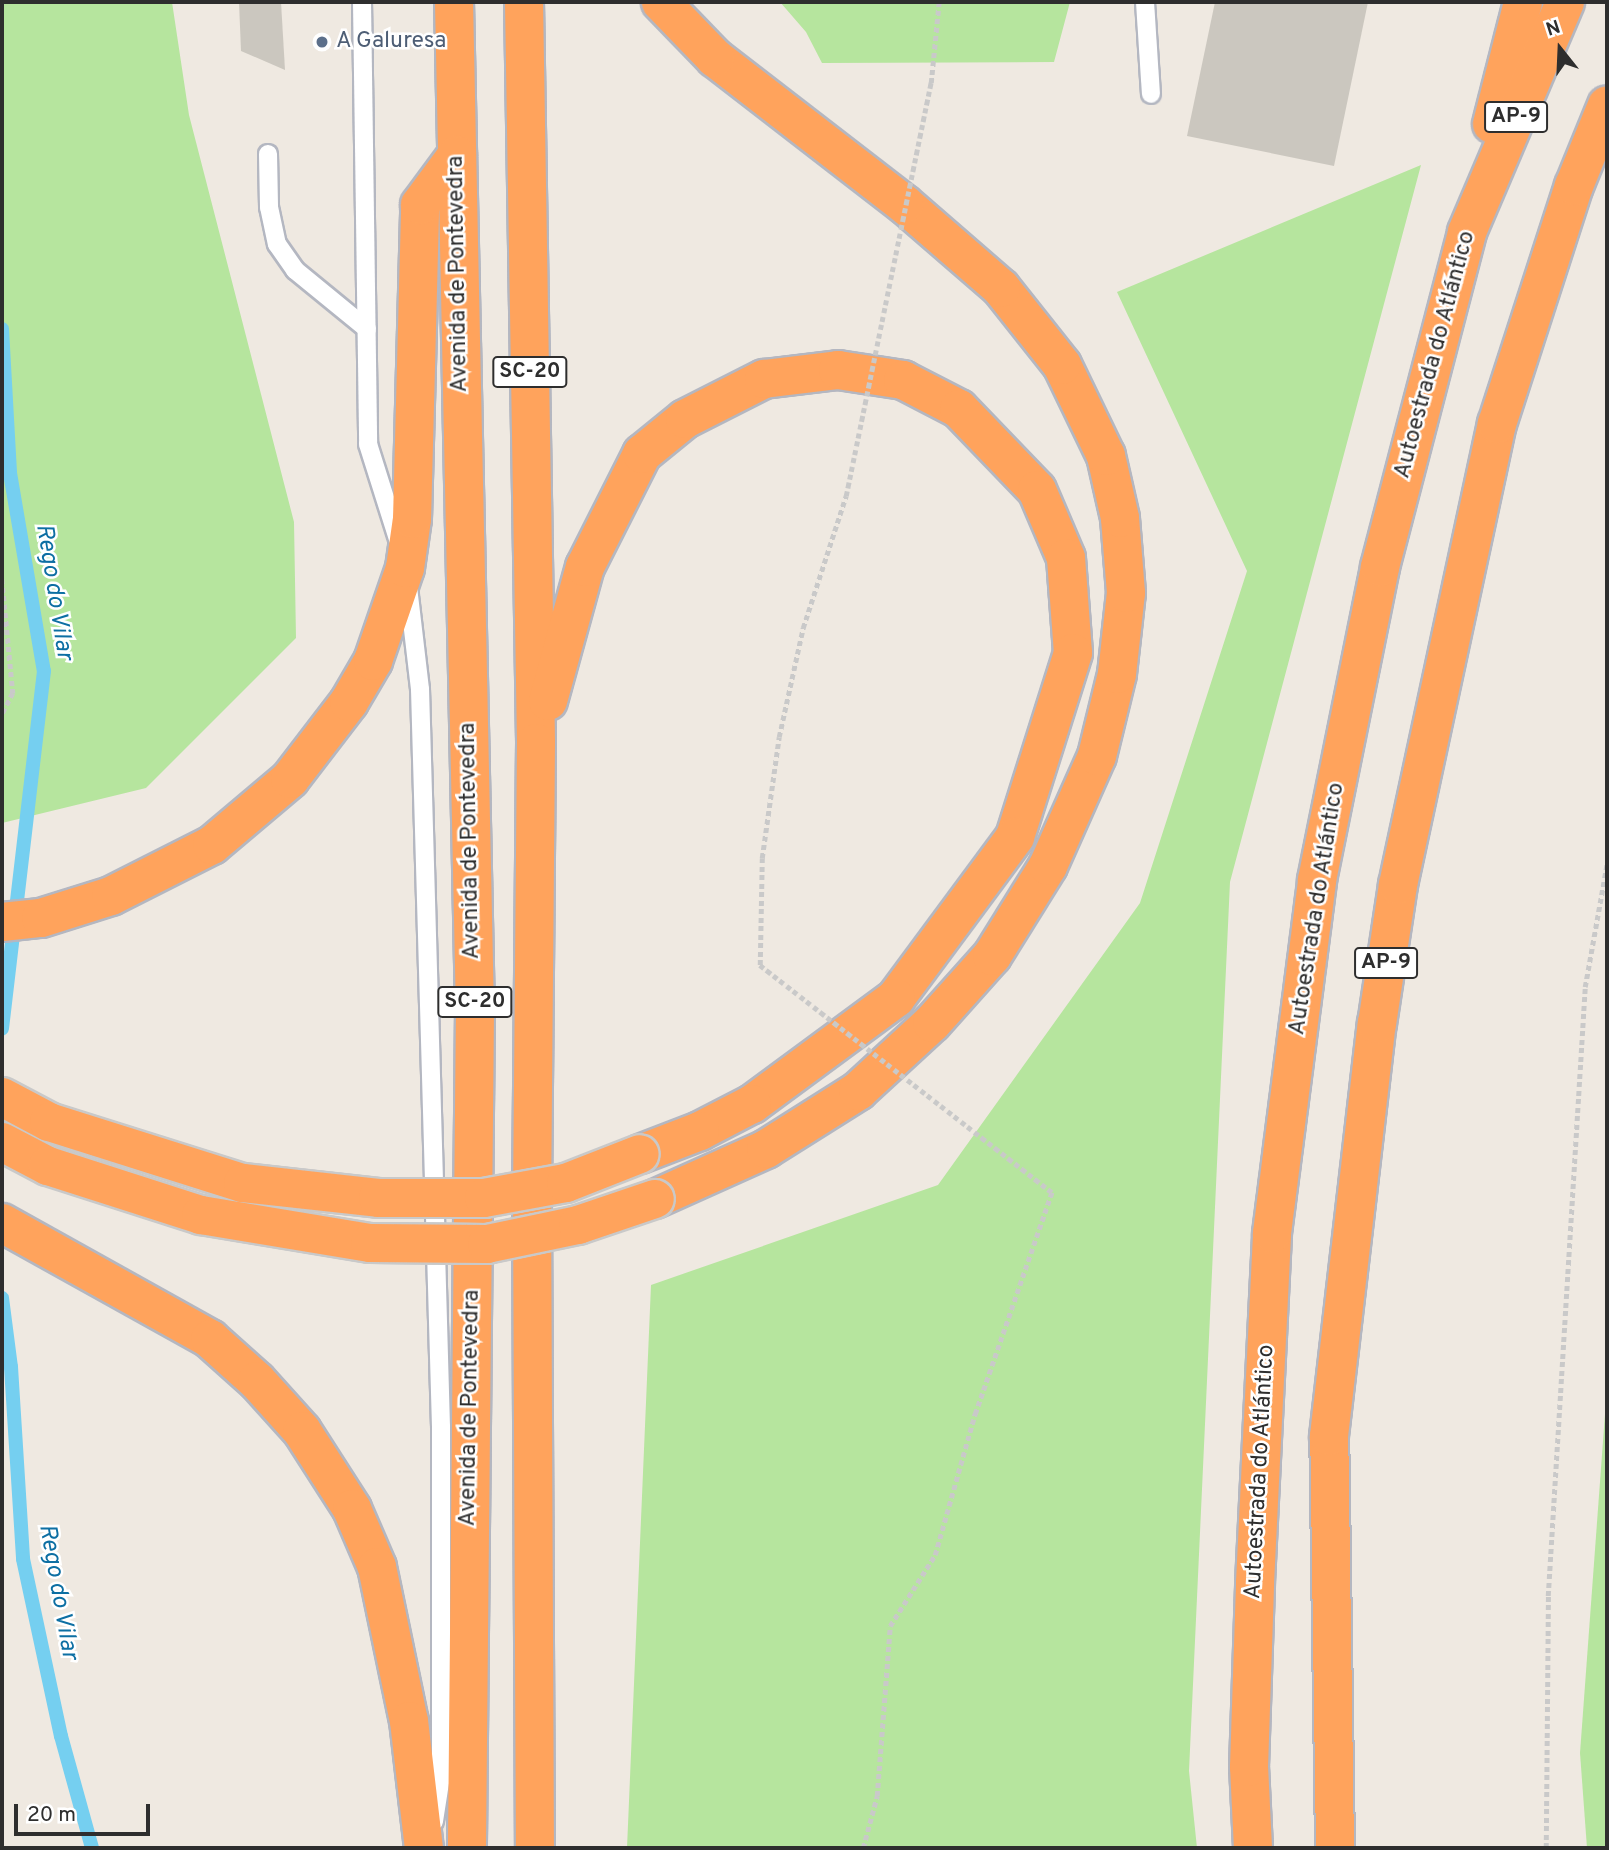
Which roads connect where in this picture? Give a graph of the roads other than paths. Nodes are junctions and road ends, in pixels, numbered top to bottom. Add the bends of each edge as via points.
1 (362, 2) edge
2 (454, 2) edge
3 (524, 2) edge
4 (661, 2) edge
5 (1144, 2) edge
6 (1523, 2) edge
7 (1565, 2) edge
8 (1152, 94) dead end
9 (1607, 105) edge
10 (268, 154) dead end
11 (457, 156) junction
12 (1467, 232) junction
13 (367, 330) junction
14 (405, 568) junction
15 (536, 743) junction
16 (2, 922) edge
17 (2, 1097) edge
18 (2, 1142) edge
19 (2, 1223) edge
20 (424, 1848) edge
21 (429, 1848) edge
22 (467, 1848) edge
23 (535, 1848) edge
24 (1252, 1848) edge
25 (1335, 1848) edge

1 - 13 lane
2 - 11 highway, Avenida de Pontevedra / SC-20
3 - 15 highway, SC-20
4 - 18 highway, bridge via 715,58 904,204 1002,288 1062,365 1106,456 1120,519 1126,593 1117,674 1097,756 1048,866 992,956 932,1023 858,1091 766,1149 656,1199 578,1225 487,1244 370,1243 201,1215 48,1166
5 - 8 lane
6 - 12 highway
7 - 12 highway, Autoestrada do Atlántico / AP-9
9 - 25 highway, AP-9 via 1574,186 1497,424 1398,885 1377,1024 1329,1436
10 - 13 lane via 269,207 277,244 295,270
11 - 14 highway via 420,205 412,519
11 - 22 highway, Avenida de Pontevedra / SC-20 via 475,1009
12 - 24 highway, Autoestrada do Atlántico / AP-9 via 1380,567 1317,880 1272,1233 1255,1583 1249,1768
13 - 14 lane via 368,444 389,499
14 - 16 highway via 373,661 320,741 290,779 252,815 169,869 111,896 41,918
14 - 21 lane via 420,689 441,1427 442,1776
15 - 17 highway, bridge via 585,567 642,454 685,419 764,379 838,370 903,380 959,409 1037,491 1066,558 1073,653 1015,836 896,998 752,1104 700,1131 566,1183 484,1198 378,1198 243,1183 49,1122
15 - 23 highway, SC-20 via 532,1199
19 - 20 highway via 210,1339 257,1381 302,1431 352,1509 377,1567 409,1721

